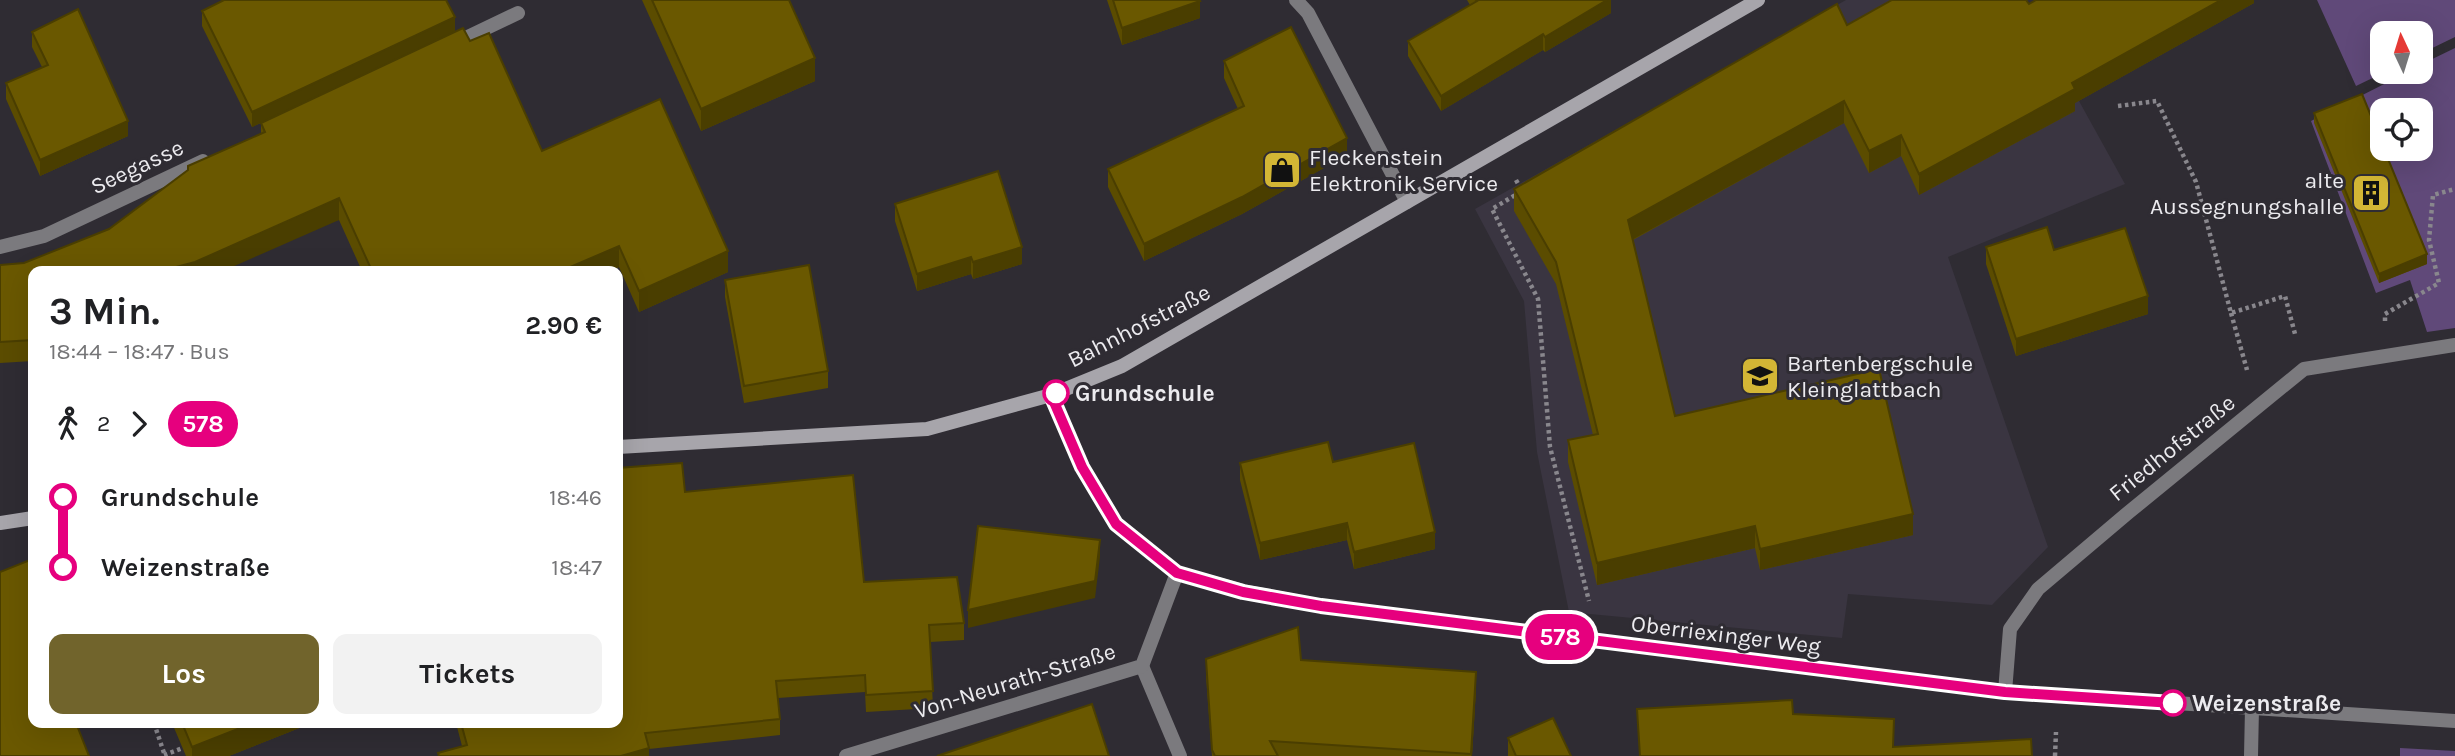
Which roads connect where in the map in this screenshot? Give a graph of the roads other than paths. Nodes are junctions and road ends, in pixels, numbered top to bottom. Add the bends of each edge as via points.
1 (1296, 0) edge
2 (1758, 0) edge
3 (518, 13) dead end
4 (443, 48) edge
5 (218, 154) edge
6 (1408, 202) junction
7 (0, 247) edge
8 (2455, 345) edge
9 (1051, 395) junction
10 (623, 447) edge
11 (28, 519) edge
12 (0, 523) edge
13 (1177, 573) junction
14 (1142, 666) junction
15 (2005, 692) junction
16 (2252, 708) junction
17 (2455, 721) edge
18 (846, 756) edge
19 (1180, 756) edge
20 (2250, 756) edge

1 - 6 street via 1308,13
2 - 6 main road, Bahnhofstraße
3 - 4 street
5 - 7 street, Seegasse via 44,236
6 - 9 main road, Bahnhofstraße via 1122,366
8 - 15 street, Friedhofstraße via 2304,369 2038,589 2010,629
9 - 10 main road, Bahnhofstraße via 927,429
9 - 13 street, Oberriexinger Weg via 1082,467 1116,524
11 - 12 main road
13 - 14 street, Von-Neurath-Straße
13 - 15 street, Oberriexinger Weg via 1243,592 1321,606
14 - 18 street, Von-Neurath-Straße
14 - 19 street
15 - 16 street, Oberriexinger Weg
16 - 17 street, Oberriexinger Weg
16 - 20 street

